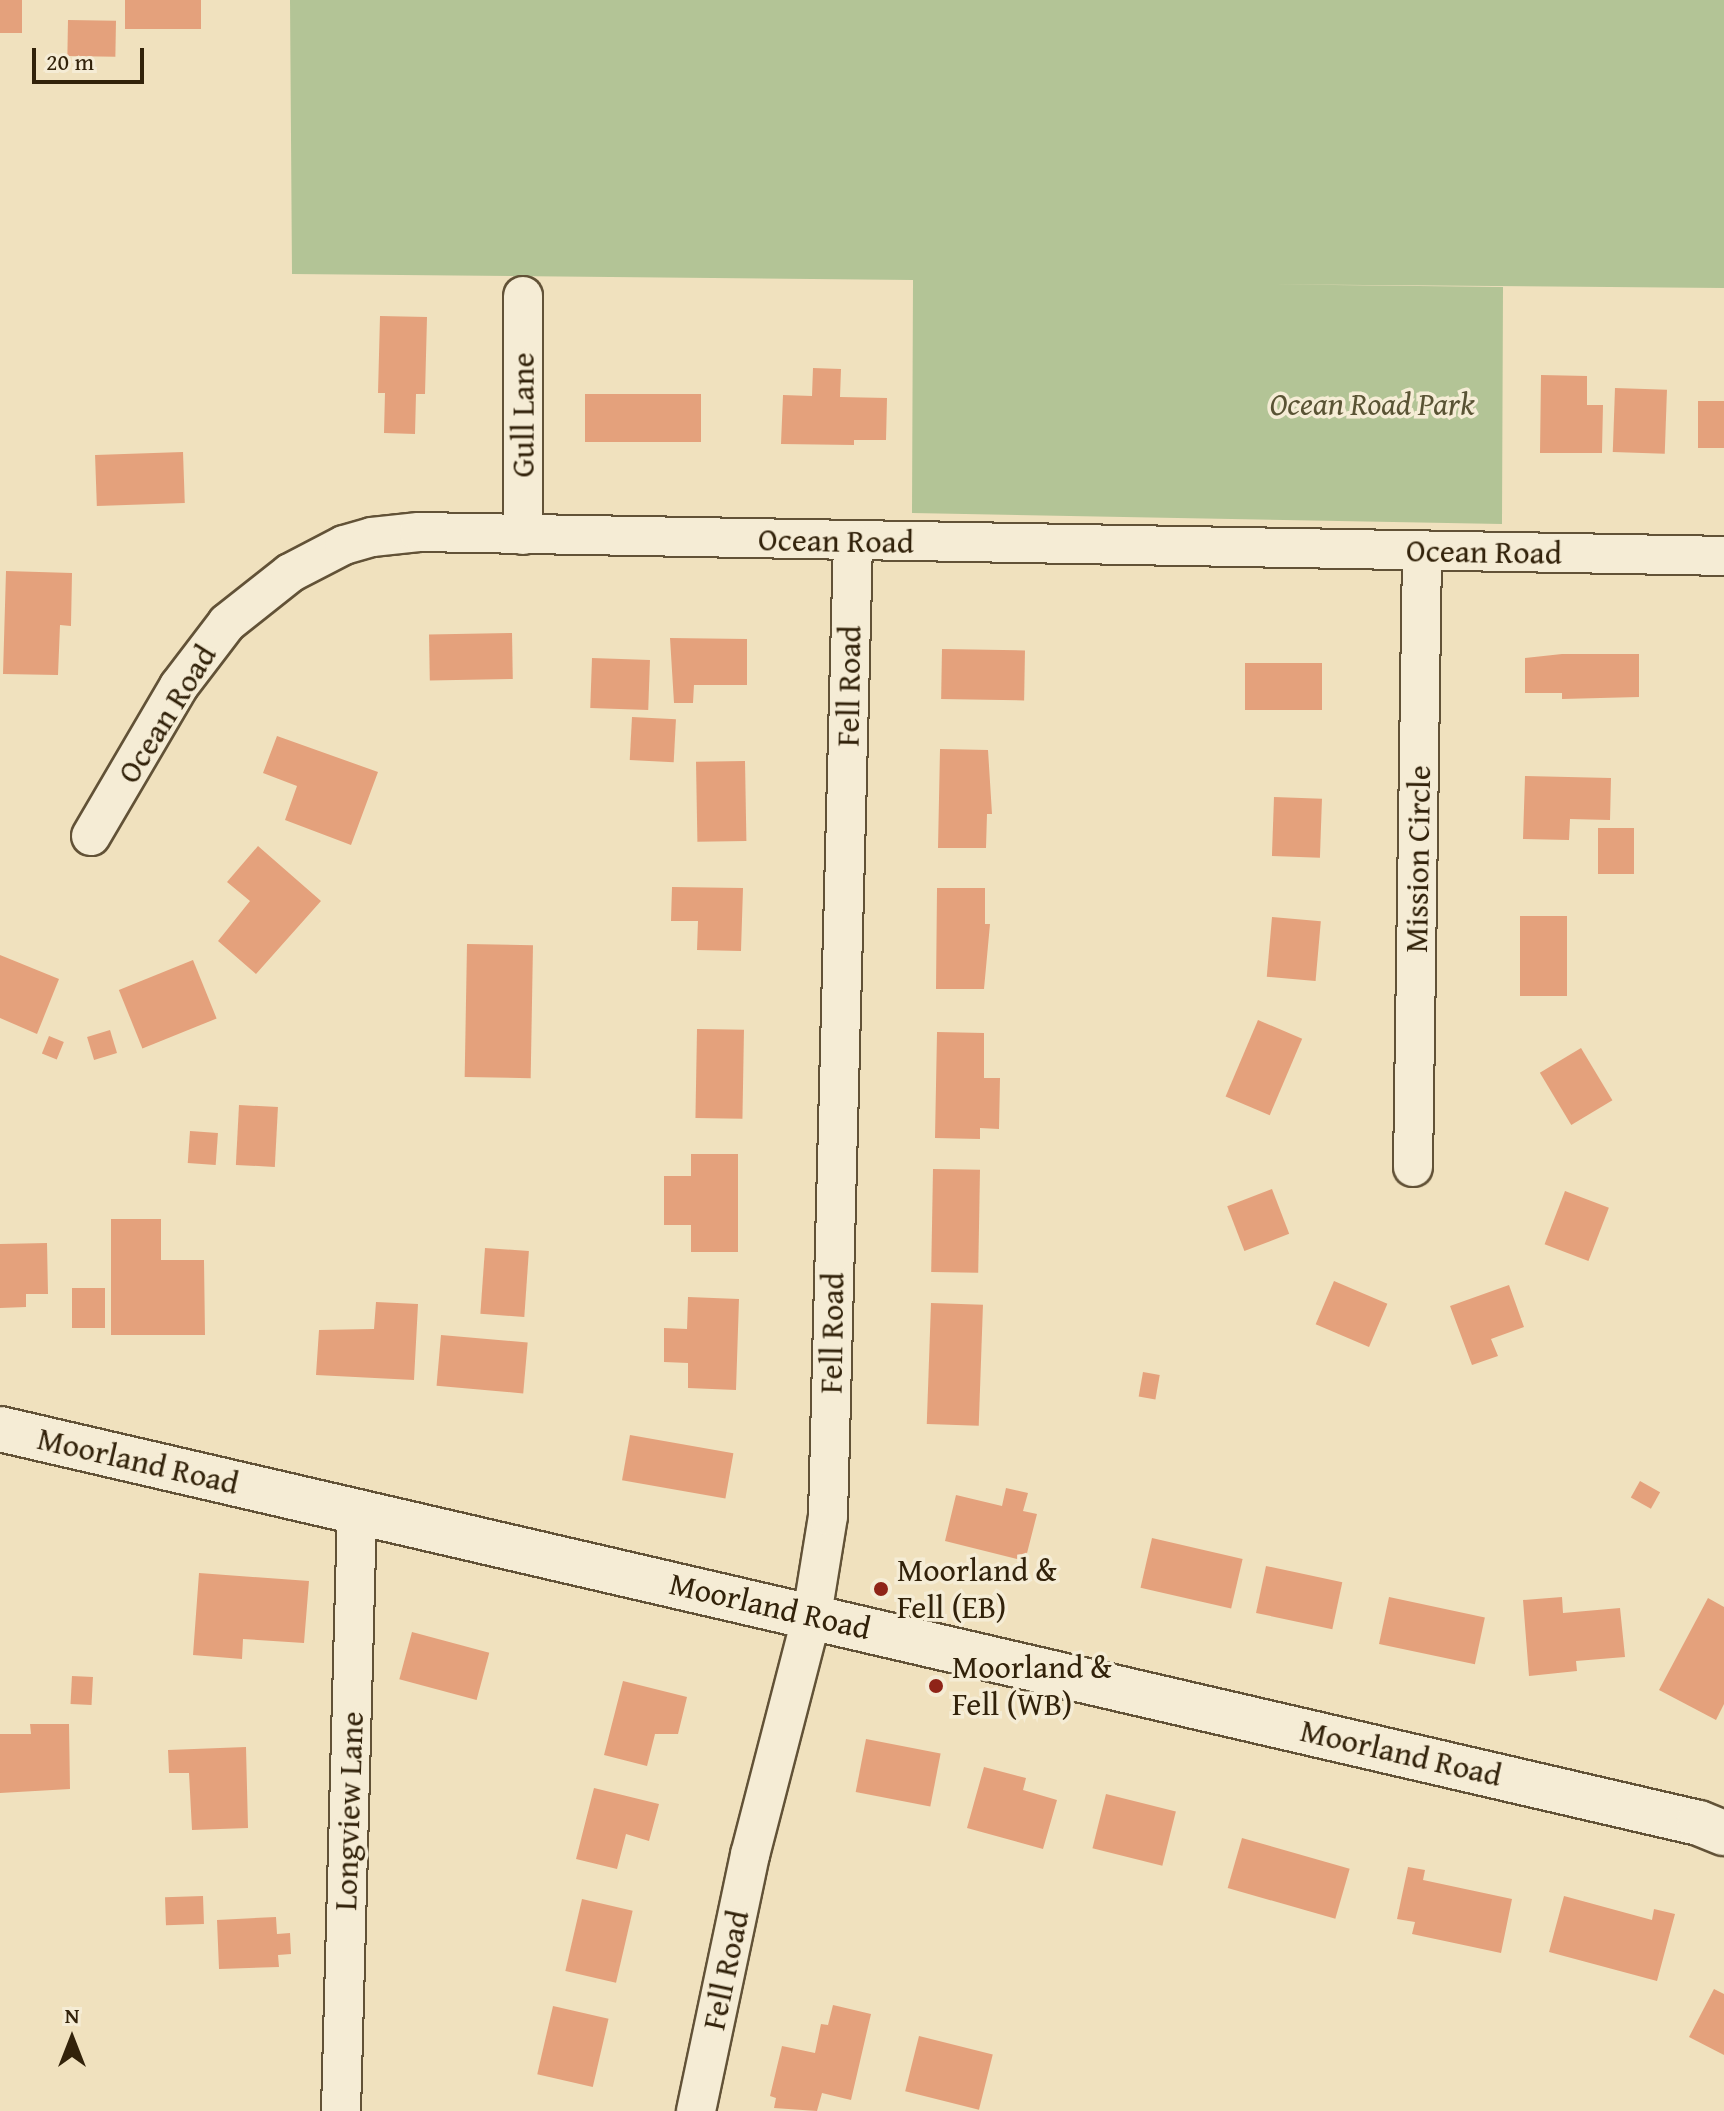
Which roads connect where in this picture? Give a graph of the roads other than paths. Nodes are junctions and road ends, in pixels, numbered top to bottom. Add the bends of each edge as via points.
1 (523, 296) dead end
2 (523, 535) junction
3 (853, 541) junction
4 (1422, 551) junction
5 (1724, 556) edge
6 (91, 836) dead end
7 (1413, 1167) dead end
8 (0, 1429) edge
9 (357, 1511) junction
10 (812, 1615) junction
11 (1724, 1833) edge
12 (341, 2111) edge
13 (696, 2111) edge

1 - 2 street, Gull Lane
2 - 3 street, Ocean Road
2 - 6 street, Ocean Road via 419,532 372,537 290,573 227,623 187,676
3 - 4 street, Ocean Road
3 - 10 street, Fell Road via 828,1516
4 - 5 street, Ocean Road
4 - 7 street, Mission Circle
8 - 9 street, Moorland Road
9 - 10 street, Moorland Road
9 - 12 street, Longview Lane
10 - 11 street, Moorland Road
10 - 13 street, Fell Road via 750,1855

